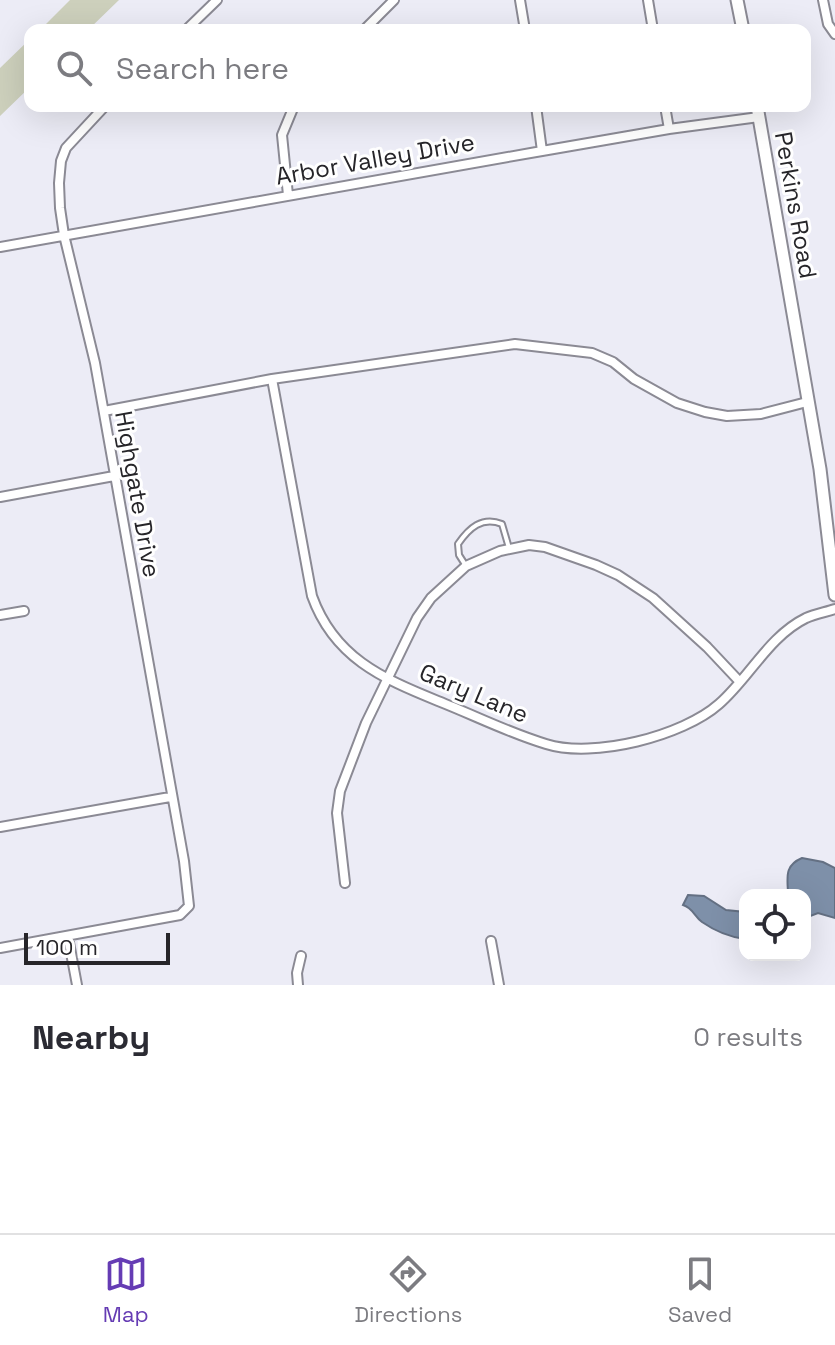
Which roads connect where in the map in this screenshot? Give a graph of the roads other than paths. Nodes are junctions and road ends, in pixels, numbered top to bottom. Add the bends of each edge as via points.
1 (217, 0) edge
2 (394, 0) edge
3 (520, 0) edge
4 (648, 0) edge
5 (737, 0) edge
6 (823, 0) edge
7 (192, 24) edge
8 (370, 24) edge
9 (524, 24) edge
10 (652, 24) edge
11 (742, 24) edge
12 (835, 34) edge
13 (99, 112) edge
14 (292, 112) edge
15 (537, 112) edge
16 (666, 112) edge
17 (758, 112) edge
18 (669, 129) junction
19 (542, 151) junction
20 (288, 195) junction
21 (64, 235) junction
22 (0, 247) edge
23 (272, 379) junction
24 (807, 402) junction
25 (104, 411) junction
26 (114, 476) junction
27 (0, 497) edge
28 (509, 548) junction
29 (466, 566) junction
30 (835, 595) edge
31 (835, 609) edge
32 (24, 611) dead end
33 (0, 615) edge
34 (388, 677) junction
35 (739, 681) junction
36 (170, 797) junction
37 (0, 827) edge
38 (345, 883) dead end
39 (68, 937) junction
40 (491, 941) dead end
41 (0, 948) edge
42 (301, 956) dead end
43 (77, 985) edge
44 (298, 985) edge
45 (499, 985) edge

1 - 7 street
2 - 8 street
3 - 9 street
4 - 10 street
5 - 11 main road
6 - 12 street
13 - 21 street, Highgate Drive via 66,148 61,161
14 - 20 street via 282,135
15 - 19 street
16 - 18 street
17 - 18 street, Arbor Valley Drive
17 - 24 main road, Perkins Road
18 - 19 street, Arbor Valley Drive
19 - 20 street, Arbor Valley Drive
20 - 21 street, Arbor Valley Drive
21 - 22 street, Arbor Valley Drive
21 - 25 street, Highgate Drive
23 - 24 street via 515,344 592,353 677,403 705,412 761,414
23 - 25 street
23 - 34 street, Gary Lane via 320,620 337,643
24 - 30 main road, Perkins Road
25 - 26 street, Highgate Drive
26 - 27 street
26 - 36 street, Highgate Drive
28 - 29 street
28 - 29 lane via 502,524 480,522 458,544
28 - 35 street via 545,547 618,575 653,598
29 - 34 street via 431,598
31 - 35 street, Gary Lane via 797,624
32 - 33 street
34 - 35 street, Gary Lane via 548,745 571,748 650,738 693,721 719,704
34 - 38 street via 338,803
36 - 37 street
36 - 39 street, Highgate Drive via 189,906 180,915
39 - 41 street
39 - 43 street
40 - 45 street
42 - 44 street

